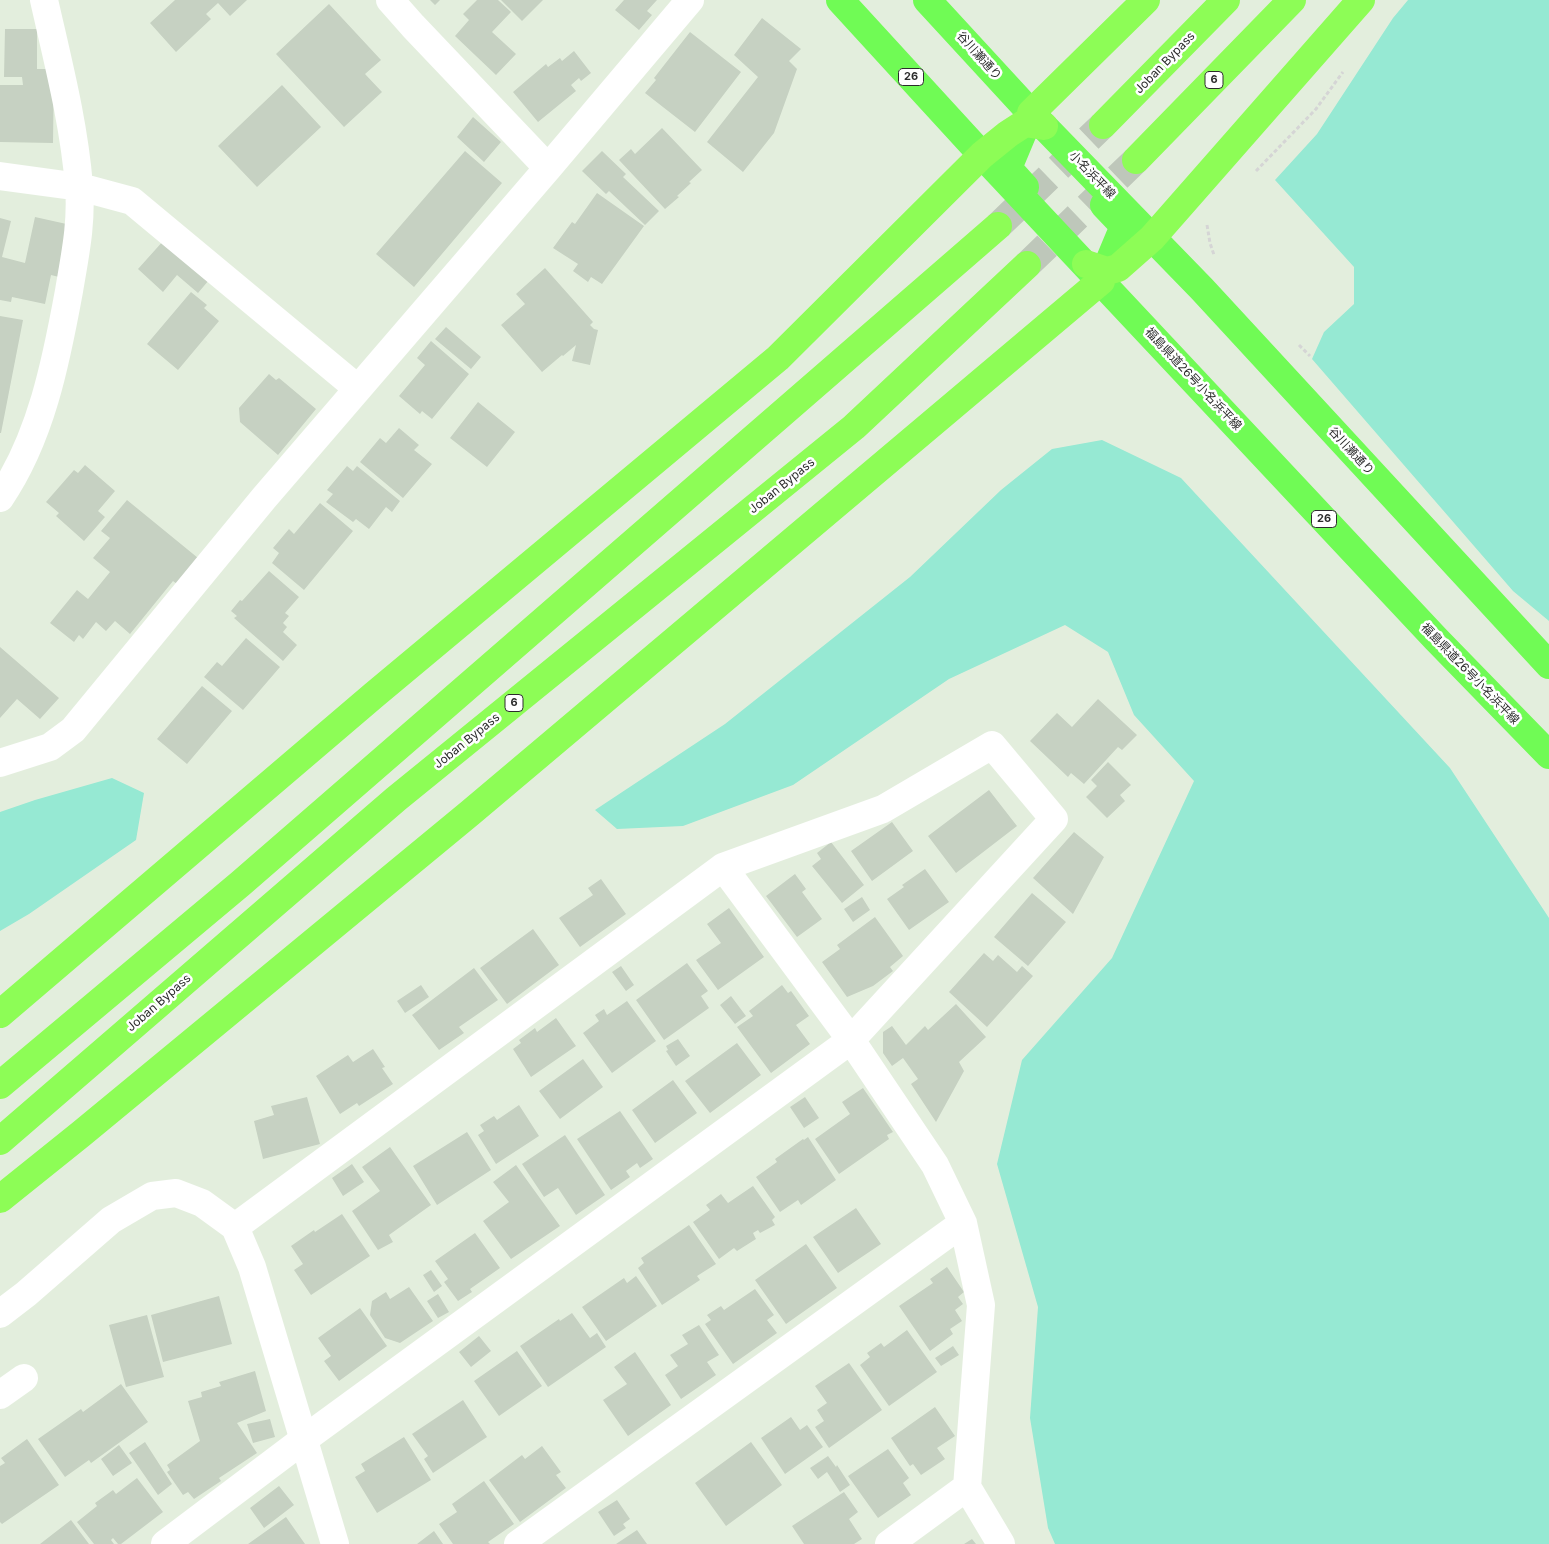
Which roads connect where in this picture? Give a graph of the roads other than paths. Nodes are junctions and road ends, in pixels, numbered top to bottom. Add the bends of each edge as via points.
1 (44, 0) edge
2 (390, 0) edge
3 (690, 0) edge
4 (840, 0) edge
5 (928, 0) edge
6 (1146, 0) edge
7 (1226, 0) edge
8 (1292, 0) edge
9 (1361, 0) edge
10 (1033, 121) junction
11 (1103, 126) tunnel mouth
12 (982, 155) junction
13 (1136, 160) tunnel mouth
14 (548, 168) junction
15 (0, 176) edge
16 (80, 187) junction
17 (998, 226) tunnel mouth
18 (1152, 238) junction
19 (1027, 265) tunnel mouth
20 (1098, 272) junction
21 (357, 388) junction
22 (0, 498) edge
23 (1549, 665) edge
24 (1549, 755) edge
25 (0, 763) edge
26 (723, 867) junction
27 (0, 1014) edge
28 (851, 1040) junction
29 (0, 1085) edge
30 (0, 1141) edge
31 (0, 1199) edge
32 (963, 1223) junction
33 (235, 1227) junction
34 (0, 1314) edge
35 (24, 1378) dead end
36 (0, 1395) edge
37 (303, 1440) junction
38 (967, 1487) junction
39 (165, 1544) edge
40 (335, 1544) edge
41 (518, 1544) edge
42 (889, 1544) edge
43 (1001, 1544) edge

1 - 16 street via 74,133
2 - 14 street
3 - 14 street
4 - 12 main road, 福島県道26号小名浜平線 / 26
5 - 10 main road, 谷川瀬通り
6 - 10 highway
7 - 11 highway, Joban Bypass
8 - 13 highway, 6
9 - 18 highway
10 - 12 highway via 1008,134
10 - 18 main road, 小名浜平線
10 - 20 main road via 1008,168
10 - 20 main road via 1124,226
12 - 20 main road, 福島県道26号小名浜平線 / 26
12 - 27 highway via 778,358 374,695
14 - 21 street
15 - 16 street
16 - 21 street via 132,201
16 - 22 street via 80,227 58,354 36,426 11,482
17 - 29 highway via 240,884
18 - 20 highway via 1118,268
18 - 23 main road, 谷川瀬通り
19 - 30 highway, Joban Bypass / 6 via 854,427 396,799
20 - 24 main road, 福島県道26号小名浜平線 / 26 via 1436,639
20 - 31 highway via 470,813
21 - 25 street via 73,730 50,747
26 - 28 street
26 - 28 street via 882,809 992,745 1054,819
26 - 33 street
28 - 32 street via 934,1166
28 - 37 street
32 - 38 street via 981,1305
32 - 41 street
33 - 34 street via 202,1203 176,1192 152,1196 111,1220
33 - 37 street via 252,1267
35 - 36 street
37 - 39 street
37 - 40 street
38 - 42 street
38 - 43 street

